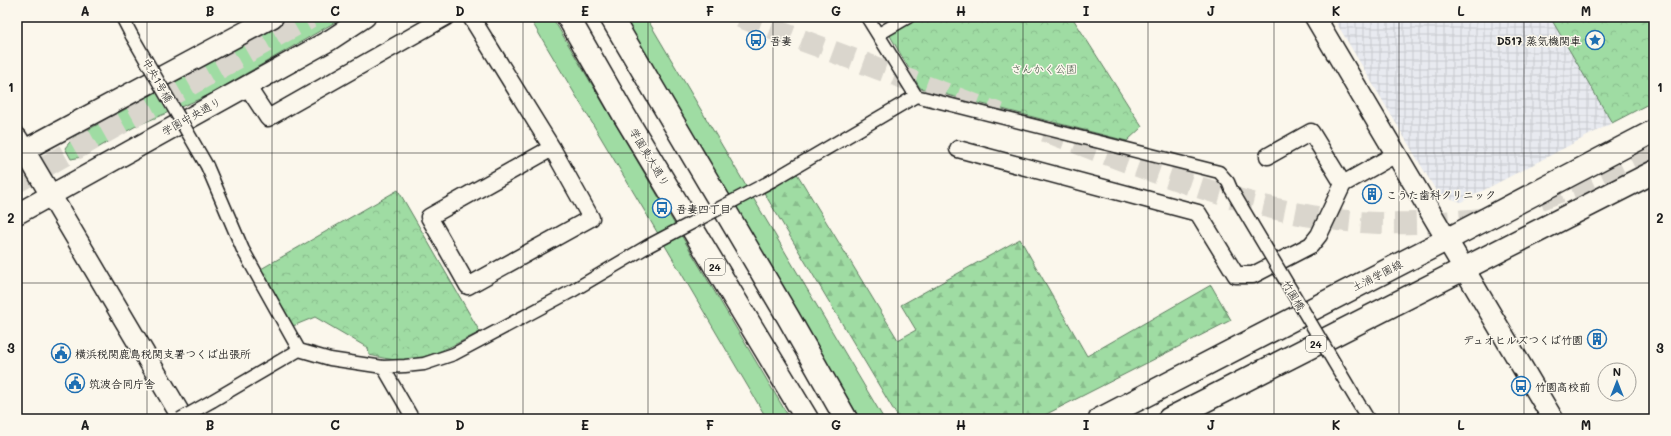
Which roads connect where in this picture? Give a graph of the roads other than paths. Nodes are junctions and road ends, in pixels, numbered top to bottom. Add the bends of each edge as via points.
1 (122, 17) edge
2 (274, 17) edge
3 (364, 17) edge
4 (446, 17) edge
5 (471, 17) edge
6 (568, 17) edge
7 (611, 17) edge
8 (867, 17) edge
9 (908, 17) edge
10 (1315, 17) edge
11 (878, 34) junction
12 (247, 86) junction
13 (916, 96) junction
14 (1654, 131) edge
15 (19, 147) edge
16 (552, 148) junction
17 (958, 149) dead end
18 (1396, 154) junction
19 (1268, 156) dead end
20 (1654, 172) edge
21 (1343, 184) junction
22 (51, 195) junction
23 (17, 214) edge
24 (1446, 240) junction
25 (1463, 269) junction
26 (300, 350) junction
27 (383, 367) junction
28 (182, 419) edge
29 (413, 419) edge
30 (807, 419) edge
31 (846, 419) edge
32 (1100, 419) edge
33 (1169, 419) edge
34 (1368, 419) edge
35 (1553, 419) edge

1 - 26 street, 中央1号橋, bridge via 207,166 243,250
2 - 15 street
3 - 12 street, 学園中央通り via 330,40
4 - 12 street via 268,118
5 - 16 street
6 - 30 main road, 学園東大通り / 24
7 - 31 main road
8 - 11 street
9 - 11 street
10 - 18 street
11 - 13 street
12 - 22 street, 学園中央通り
13 - 27 street, bridge via 773,180 454,354 424,364
13 - 34 street, 竹園橋, bridge via 1219,172 1228,182
14 - 24 main road, 土浦学園線
15 - 22 street
16 - 16 street via 591,218 468,286 429,217
17 - 21 street via 1198,212 1236,275 1253,275 1311,245 1319,235
18 - 21 street
18 - 24 street
19 - 21 street via 1311,132
20 - 25 main road, 24
22 - 23 street, 学園中央通り
22 - 28 street
24 - 25 street
24 - 32 main road, 土浦学園線
25 - 33 main road, 24
25 - 35 street
26 - 27 street via 330,359
26 - 28 street, bridge
27 - 29 street

